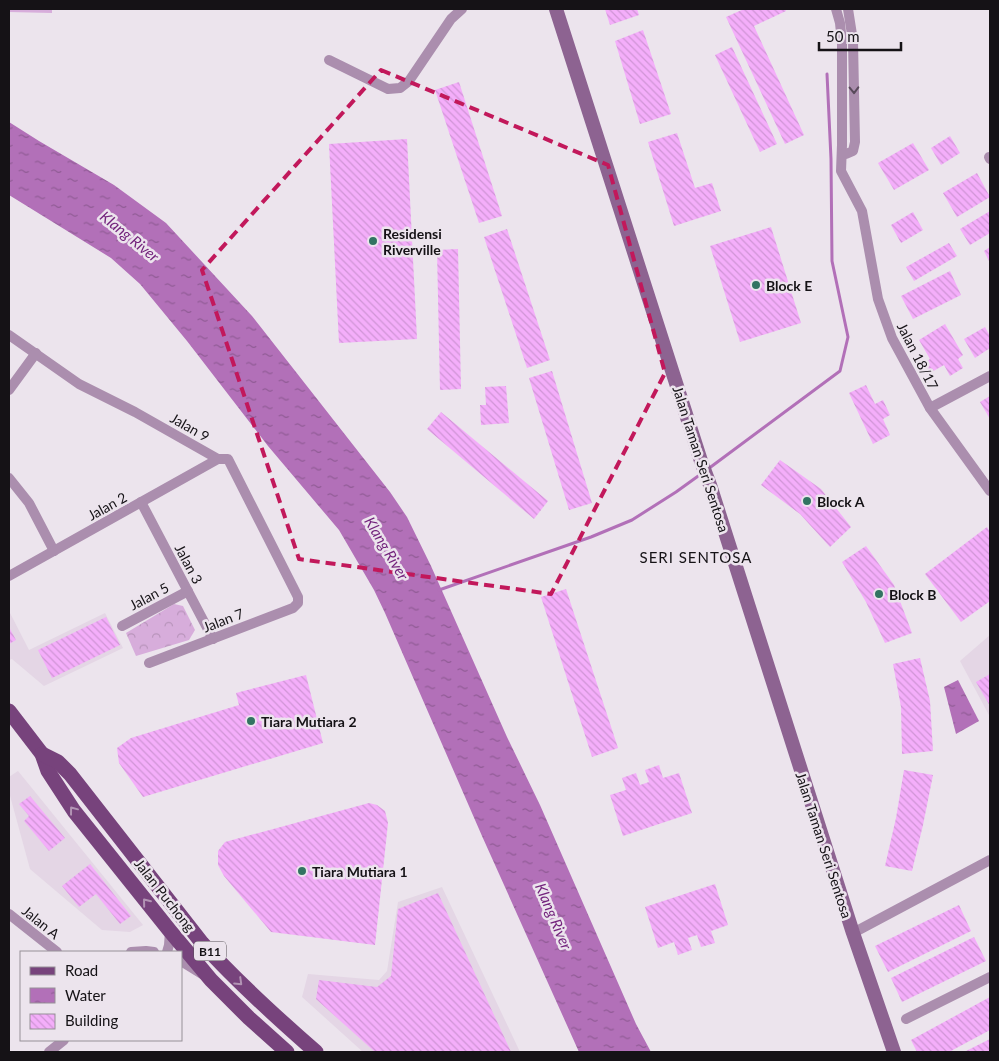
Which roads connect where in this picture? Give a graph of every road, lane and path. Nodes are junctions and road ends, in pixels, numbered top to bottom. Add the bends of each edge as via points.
1 (462, 9) edge
2 (556, 9) edge
3 (836, 9) edge
4 (848, 9) edge
5 (852, 41) junction
6 (842, 43) junction
7 (329, 60) dead end
8 (841, 158) junction
9 (9, 335) edge
10 (36, 352) junction
11 (990, 376) edge
12 (9, 390) edge
13 (930, 408) junction
14 (218, 459) junction
15 (9, 478) edge
16 (990, 491) edge
17 (141, 502) junction
18 (54, 551) junction
19 (9, 576) edge
20 (188, 591) junction
21 (298, 596) joint
22 (122, 626) dead end
23 (213, 639) junction
24 (149, 662) dead end
25 (9, 711) edge
26 (42, 754) junction
27 (990, 860) edge
28 (9, 914) edge
29 (170, 931) junction
30 (853, 933) junction
31 (55, 951) edge
32 (167, 951) edge
33 (182, 962) edge
34 (990, 976) edge
35 (211, 980) junction
36 (906, 1019) dead end
37 (63, 1041) edge
38 (49, 1052) edge
39 (287, 1052) edge
40 (316, 1052) edge
41 (894, 1052) edge

1 - 7 street via 451,19 409,81 400,88 388,89
2 - 30 main road, Jalan Taman Seri Sentosa
3 - 6 street, Jalan 18/17
4 - 5 street
5 - 6 street
5 -> 8 street via 855,142 853,151
6 - 8 street, Jalan 18/17
8 - 13 street, Jalan 18/17 via 840,171 862,212 878,298 889,332
9 - 10 street, Jalan 9
10 - 12 street
10 - 14 street, Jalan 9 via 79,384
11 - 13 street
13 - 16 street, Jalan 18/17
14 - 17 street, Jalan 2
14 - 21 street, Jalan 9 via 228,459
15 - 18 street via 29,503
17 - 18 street, Jalan 2
17 - 20 street, Jalan 3
18 - 19 street, Jalan 2
20 - 22 street, Jalan 5
20 - 23 street, Jalan 3
21 - 23 street, Jalan 7 via 294,608
23 - 24 street, Jalan 7
25 - 26 main road, Jalan Puchong / B11
29 -> 26 main road, Jalan Puchong / B11 via 74,811 48,772
26 -> 40 main road, Jalan Puchong / B11 via 58,762 70,774 224,967
27 - 30 street
28 - 31 street, Jalan A
29 - 32 street
29 - 35 main road, Jalan Puchong / B11
30 - 41 main road, Jalan Taman Seri Sentosa
33 - 35 street
34 - 36 street
35 - 39 main road, Jalan Puchong / B11
37 - 38 street

